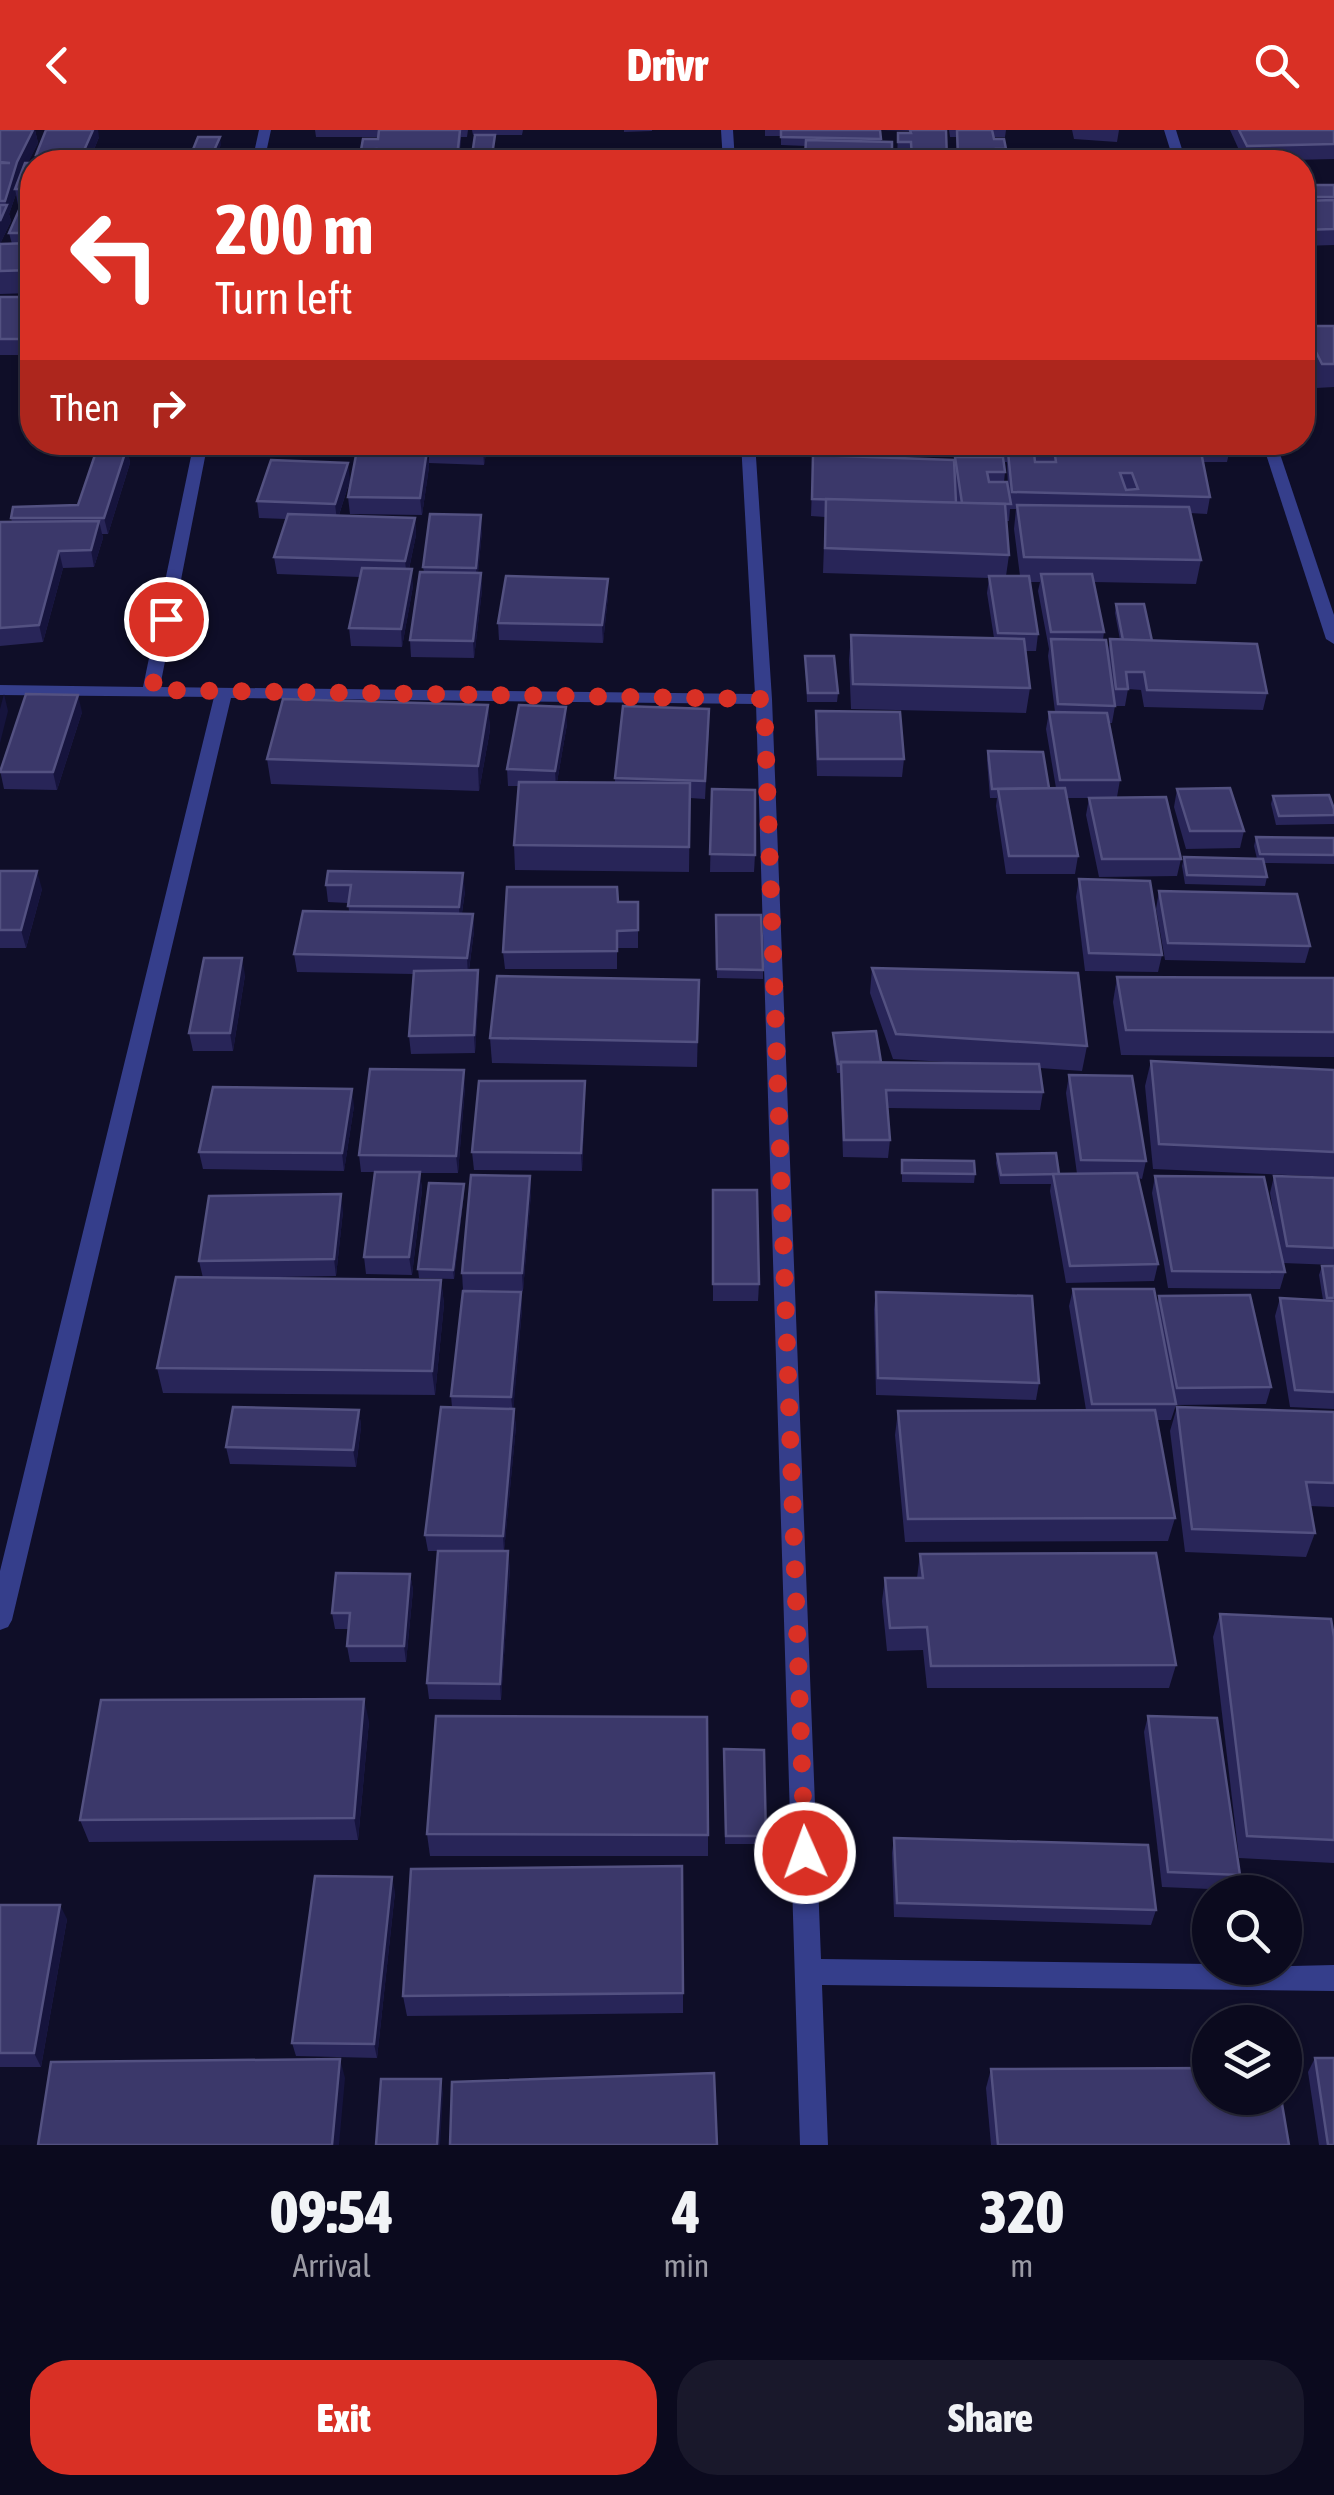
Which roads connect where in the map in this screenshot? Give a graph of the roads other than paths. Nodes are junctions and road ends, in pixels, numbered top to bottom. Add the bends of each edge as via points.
1 (198, 455) edge
2 (749, 455) edge
3 (1274, 455) edge
4 (1334, 639) edge
5 (0, 690) edge
6 (152, 690) junction
7 (224, 692) junction
8 (764, 699) junction
9 (0, 1620) edge
10 (810, 1972) junction
11 (1334, 1978) edge
12 (814, 2145) edge

1 - 6 street
2 - 8 street
3 - 4 street
5 - 6 street
6 - 7 street
7 - 8 street
7 - 9 street
8 - 10 street
10 - 11 street
10 - 12 street

